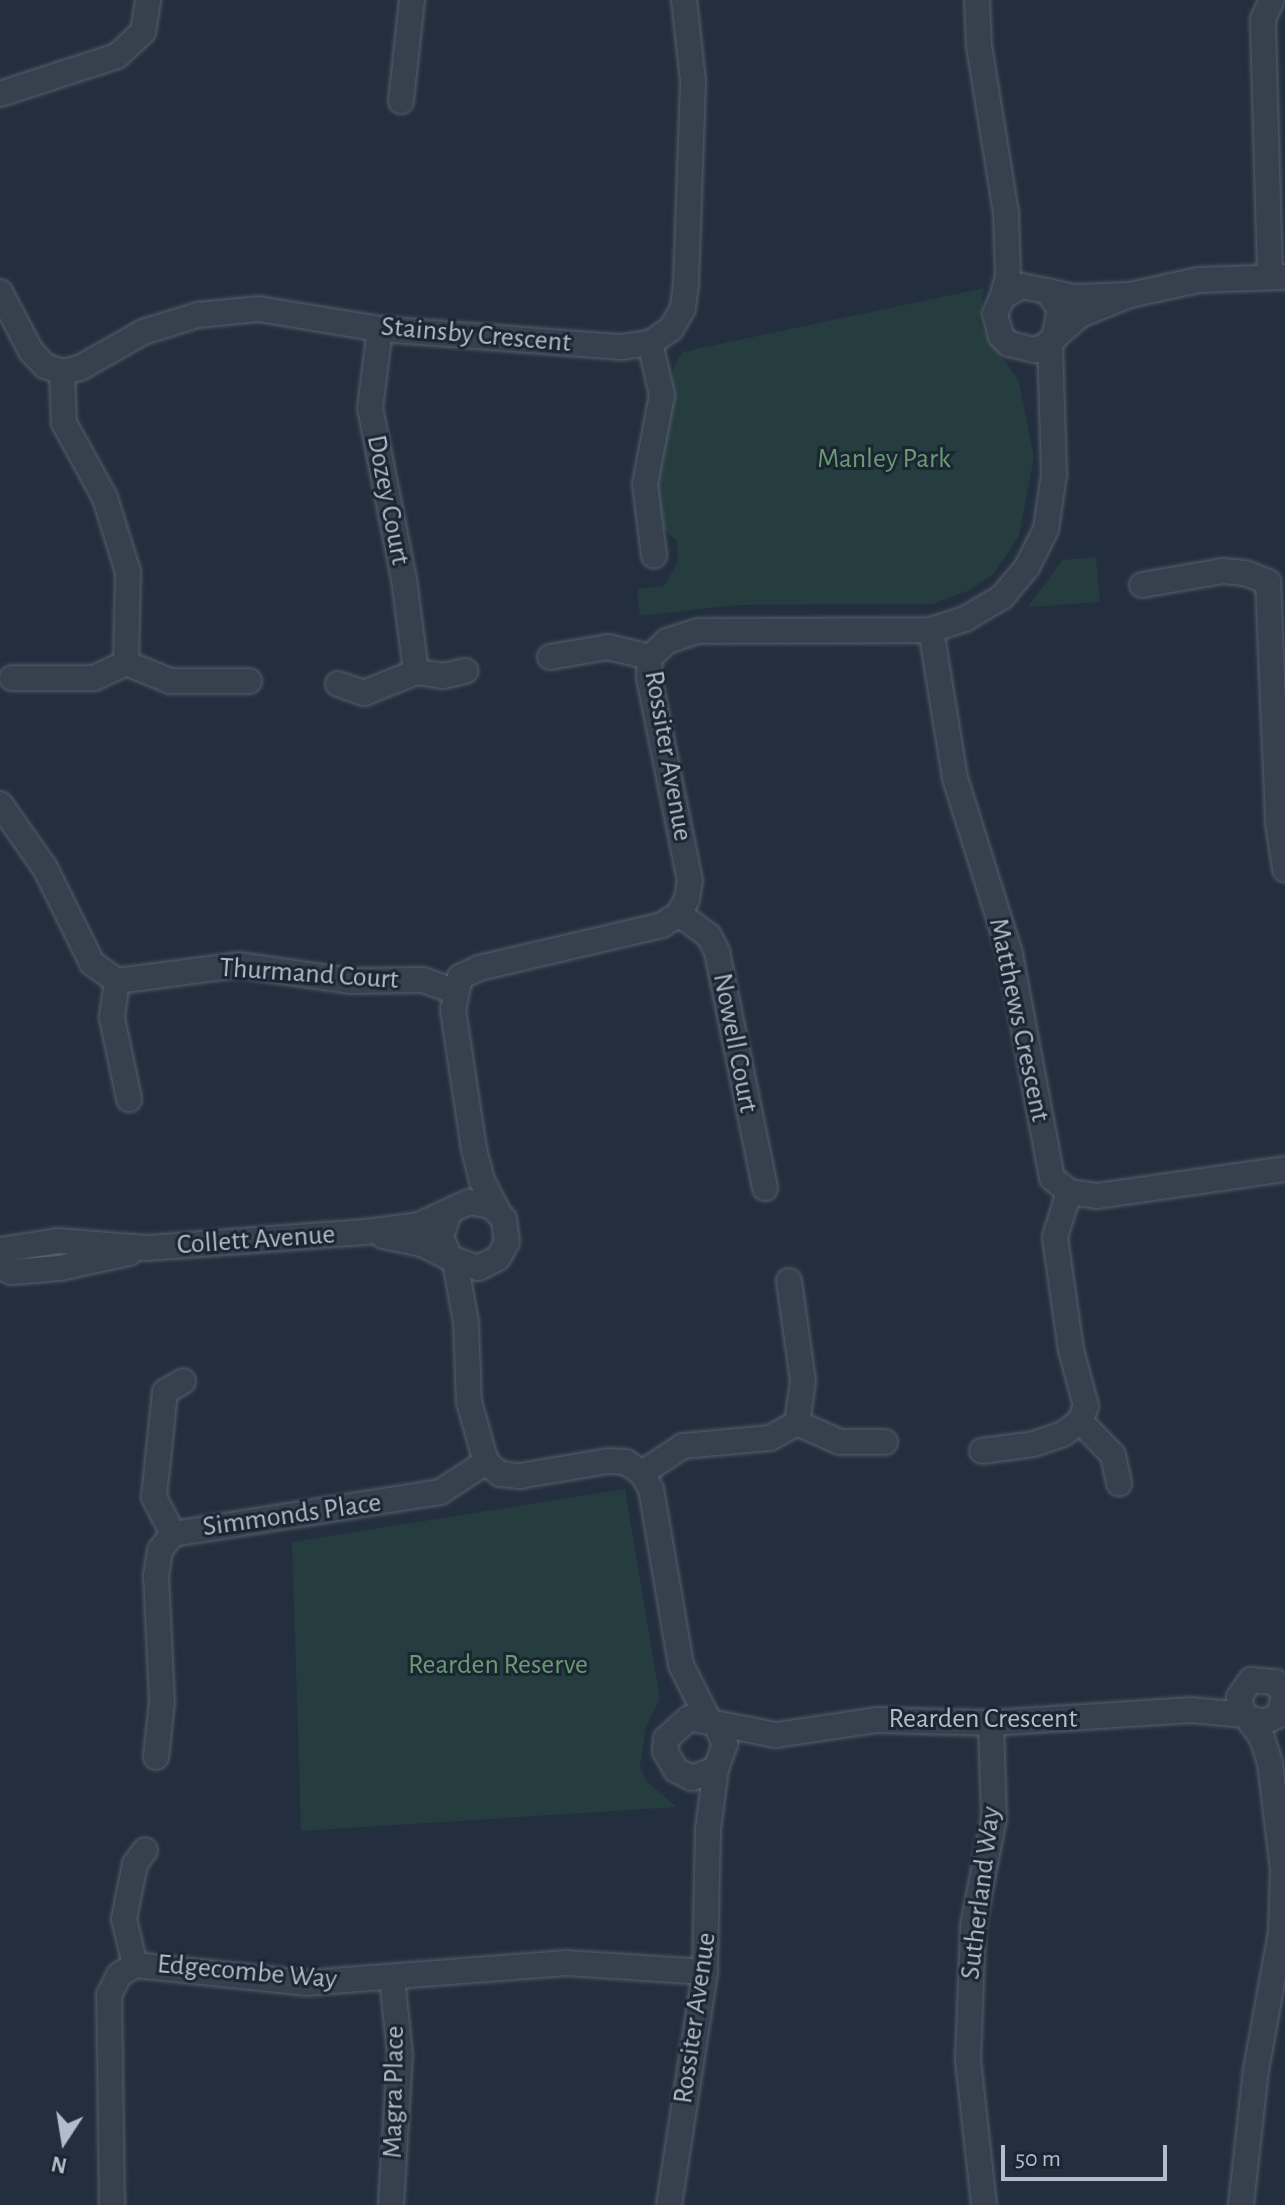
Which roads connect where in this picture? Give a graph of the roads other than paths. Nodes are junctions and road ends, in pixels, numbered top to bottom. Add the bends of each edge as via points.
1 (148, 0) edge
2 (412, 0) edge
3 (684, 0) edge
4 (977, 0) edge
5 (1272, 0) edge
6 (0, 94) edge
7 (401, 101) dead end
8 (1006, 213) junction
9 (1277, 276) edge
10 (1045, 290) junction
11 (0, 292) edge
12 (1130, 295) junction
13 (1002, 298) junction
14 (380, 329) junction
15 (1052, 340) junction
16 (650, 343) junction
17 (1009, 344) junction
18 (62, 372) junction
19 (1049, 416) junction
20 (654, 555) dead end
21 (1276, 576) edge
22 (1142, 585) dead end
23 (931, 630) junction
24 (550, 657) dead end
25 (650, 657) junction
26 (126, 663) junction
27 (465, 671) dead end
28 (416, 672) junction
29 (12, 678) dead end
30 (249, 681) dead end
31 (338, 684) dead end
32 (0, 804) edge
33 (1285, 869) edge
34 (679, 914) junction
35 (117, 981) junction
36 (454, 991) junction
37 (129, 1099) dead end
38 (474, 1149) junction
39 (1285, 1169) edge
40 (765, 1188) dead end
41 (1069, 1192) junction
42 (497, 1210) junction
43 (451, 1211) junction
44 (365, 1232) junction
45 (498, 1258) junction
46 (3, 1260) edge
47 (453, 1260) junction
48 (789, 1281) dead end
49 (466, 1322) junction
50 (183, 1381) dead end
51 (1080, 1421) junction
52 (797, 1423) junction
53 (885, 1442) dead end
54 (982, 1451) dead end
55 (486, 1462) junction
56 (642, 1473) junction
57 (1119, 1483) dead end
58 (173, 1534) junction
59 (681, 1665) junction
60 (1280, 1683) edge
61 (1244, 1686) junction
62 (1190, 1710) junction
63 (1282, 1711) edge
64 (1247, 1717) junction
65 (991, 1723) junction
66 (713, 1724) junction
67 (672, 1729) junction
68 (776, 1735) junction
69 (156, 1757) dead end
70 (1270, 1763) junction
71 (719, 1766) junction
72 (676, 1770) junction
73 (708, 1829) junction
74 (145, 1850) dead end
75 (135, 1965) junction
76 (705, 1972) junction
77 (392, 1978) junction
78 (112, 2205) edge
79 (391, 2205) edge
80 (669, 2205) edge
81 (984, 2205) edge
82 (1241, 2205) edge

1 - 6 street via 143,32 117,56
2 - 7 street
3 - 16 street via 693,81 686,283 683,308 671,329
4 - 8 street via 981,61
5 - 9 street via 1263,19
8 - 10 street via 1028,269
8 - 13 street via 1008,276
9 - 12 street via 1198,280
10 - 12 street via 1074,297
10 - 13 street via 1021,286
10 - 15 street via 1060,309
11 - 18 street via 31,351 45,366
12 - 15 street via 1080,315
13 - 17 street via 996,325
14 - 16 street, Stainsby Crescent via 621,347
14 - 18 street, Stainsby Crescent via 259,309 198,315 143,332 80,368
14 - 28 street, Dozey Court via 370,408
15 - 17 street via 1035,350
15 - 19 street, Rossiter Avenue
16 - 20 street via 662,395 645,484
17 - 19 street, Rossiter Avenue via 1031,371
18 - 26 street via 59,403 64,423 105,498 128,572
19 - 23 street, Rossiter Avenue via 1054,475 1046,529 1027,567 1002,597 965,619
21 - 22 street via 1222,571
21 - 33 street via 1278,823
23 - 25 street, Rossiter Avenue via 698,631 667,641
23 - 41 street, Matthews Crescent via 955,778 1010,954 1046,1157 1052,1178
24 - 25 street via 608,647
25 - 34 street, Rossiter Avenue via 649,677 690,881
26 - 29 street via 94,678
26 - 30 street via 170,681
27 - 28 street via 443,676
28 - 31 street via 364,693
32 - 35 street via 45,868 92,963
34 - 36 street via 662,925 479,968 460,977
34 - 40 street, Nowell Court via 709,936 717,952
35 - 36 street, Thurmand Court via 238,965 350,981 423,980
35 - 37 street via 112,1018
36 - 38 street
38 - 42 street
38 - 43 street
39 - 41 street via 1098,1196
41 - 51 street via 1055,1237 1071,1350 1085,1387
42 - 43 street via 481,1202
42 - 45 street via 507,1231
43 - 44 street, Collett Avenue via 419,1225
43 - 47 street via 441,1237
44 - 46 street, Collett Avenue via 147,1248 60,1268
44 - 47 street, Collett Avenue via 422,1244
45 - 47 street via 478,1268
45 - 49 street via 479,1285
47 - 49 street
48 - 52 street via 803,1381
49 - 55 street via 469,1402
50 - 58 street via 165,1392 154,1497
51 - 54 street via 1034,1444
51 - 57 street via 1113,1455
52 - 53 street via 840,1442
52 - 56 street via 770,1438 683,1446
55 - 56 street via 500,1474 520,1476 608,1461 626,1462
55 - 58 street, Simmonds Place via 440,1492
56 - 59 street via 651,1489
58 - 69 street, Simmonds Place via 160,1550 156,1576 162,1702
59 - 66 street
59 - 67 street
60 - 61 street via 1259,1677
60 - 63 street
61 - 62 street, Rearden Crescent
61 - 64 street via 1239,1704
62 - 64 street, Rearden Crescent
62 - 65 street, Rearden Crescent
63 - 64 street via 1264,1722
63 - 70 street
64 - 70 street
65 - 68 street, Rearden Crescent via 878,1720
65 - 81 street, Sutherland Way via 994,1818 973,1926 968,2059
66 - 67 street via 689,1718
66 - 68 street, Rearden Crescent
66 - 71 street via 725,1744
67 - 72 street via 665,1751
68 - 71 street, Rearden Crescent
70 - 82 street via 1283,1870 1281,1932 1254,2085
71 - 72 street via 692,1778
71 - 73 street, Rossiter Avenue
72 - 73 street, Rossiter Avenue
73 - 76 street, Rossiter Avenue
74 - 75 street via 135,1864 124,1919
75 - 77 street, Edgecombe Way via 307,1983
75 - 78 street, Edgecombe Way via 119,1975 109,1995
76 - 77 street, Edgecombe Way via 566,1963
76 - 80 street, Rossiter Avenue
77 - 79 street, Magra Place via 400,2055

